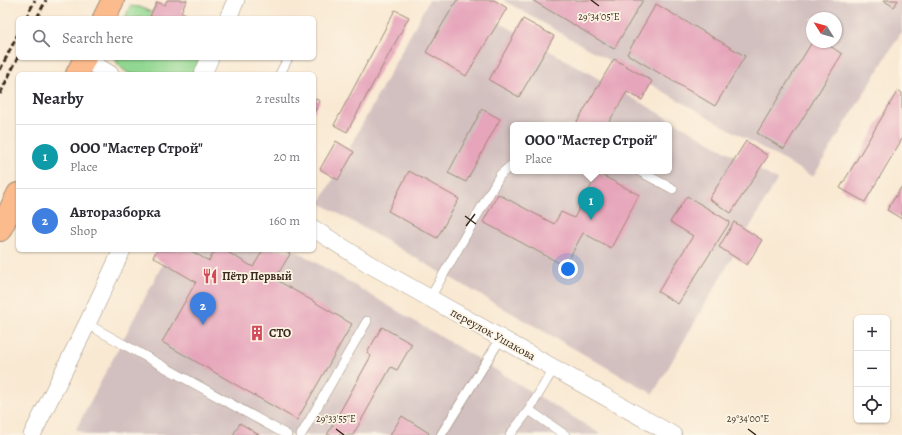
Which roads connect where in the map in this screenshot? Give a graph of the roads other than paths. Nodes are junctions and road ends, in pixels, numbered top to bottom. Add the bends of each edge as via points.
1 (113, 0) edge
2 (236, 0) edge
3 (105, 16) edge
4 (229, 16) edge
5 (209, 60) edge
6 (287, 60) edge
7 (83, 64) edge
8 (105, 72) edge
9 (204, 72) edge
10 (281, 72) edge
11 (510, 167) edge
12 (644, 174) edge
13 (673, 190) dead end
14 (16, 198) edge
15 (0, 230) edge
16 (316, 230) edge
17 (121, 252) edge
18 (430, 298) junction
19 (367, 321) dead end
20 (87, 324) junction
21 (501, 338) junction
22 (554, 368) junction
23 (529, 410) junction
24 (32, 435) edge
25 (286, 435) edge
26 (301, 435) edge
27 (441, 435) edge
28 (510, 435) edge
29 (565, 435) edge
30 (673, 435) edge

1 - 3 main road
2 - 4 street
5 - 9 street
6 - 10 lane
7 - 8 street
11 - 18 lane via 500,175
12 - 13 lane
14 - 15 main road
16 - 18 street, переулок Ушакова
17 - 20 street
18 - 21 street, переулок Ушакова
19 - 26 lane
20 - 24 street
20 - 25 lane
21 - 22 street, переулок Ушакова
21 - 27 lane
22 - 23 lane
22 - 30 street, переулок Ушакова
23 - 28 lane
23 - 29 lane

